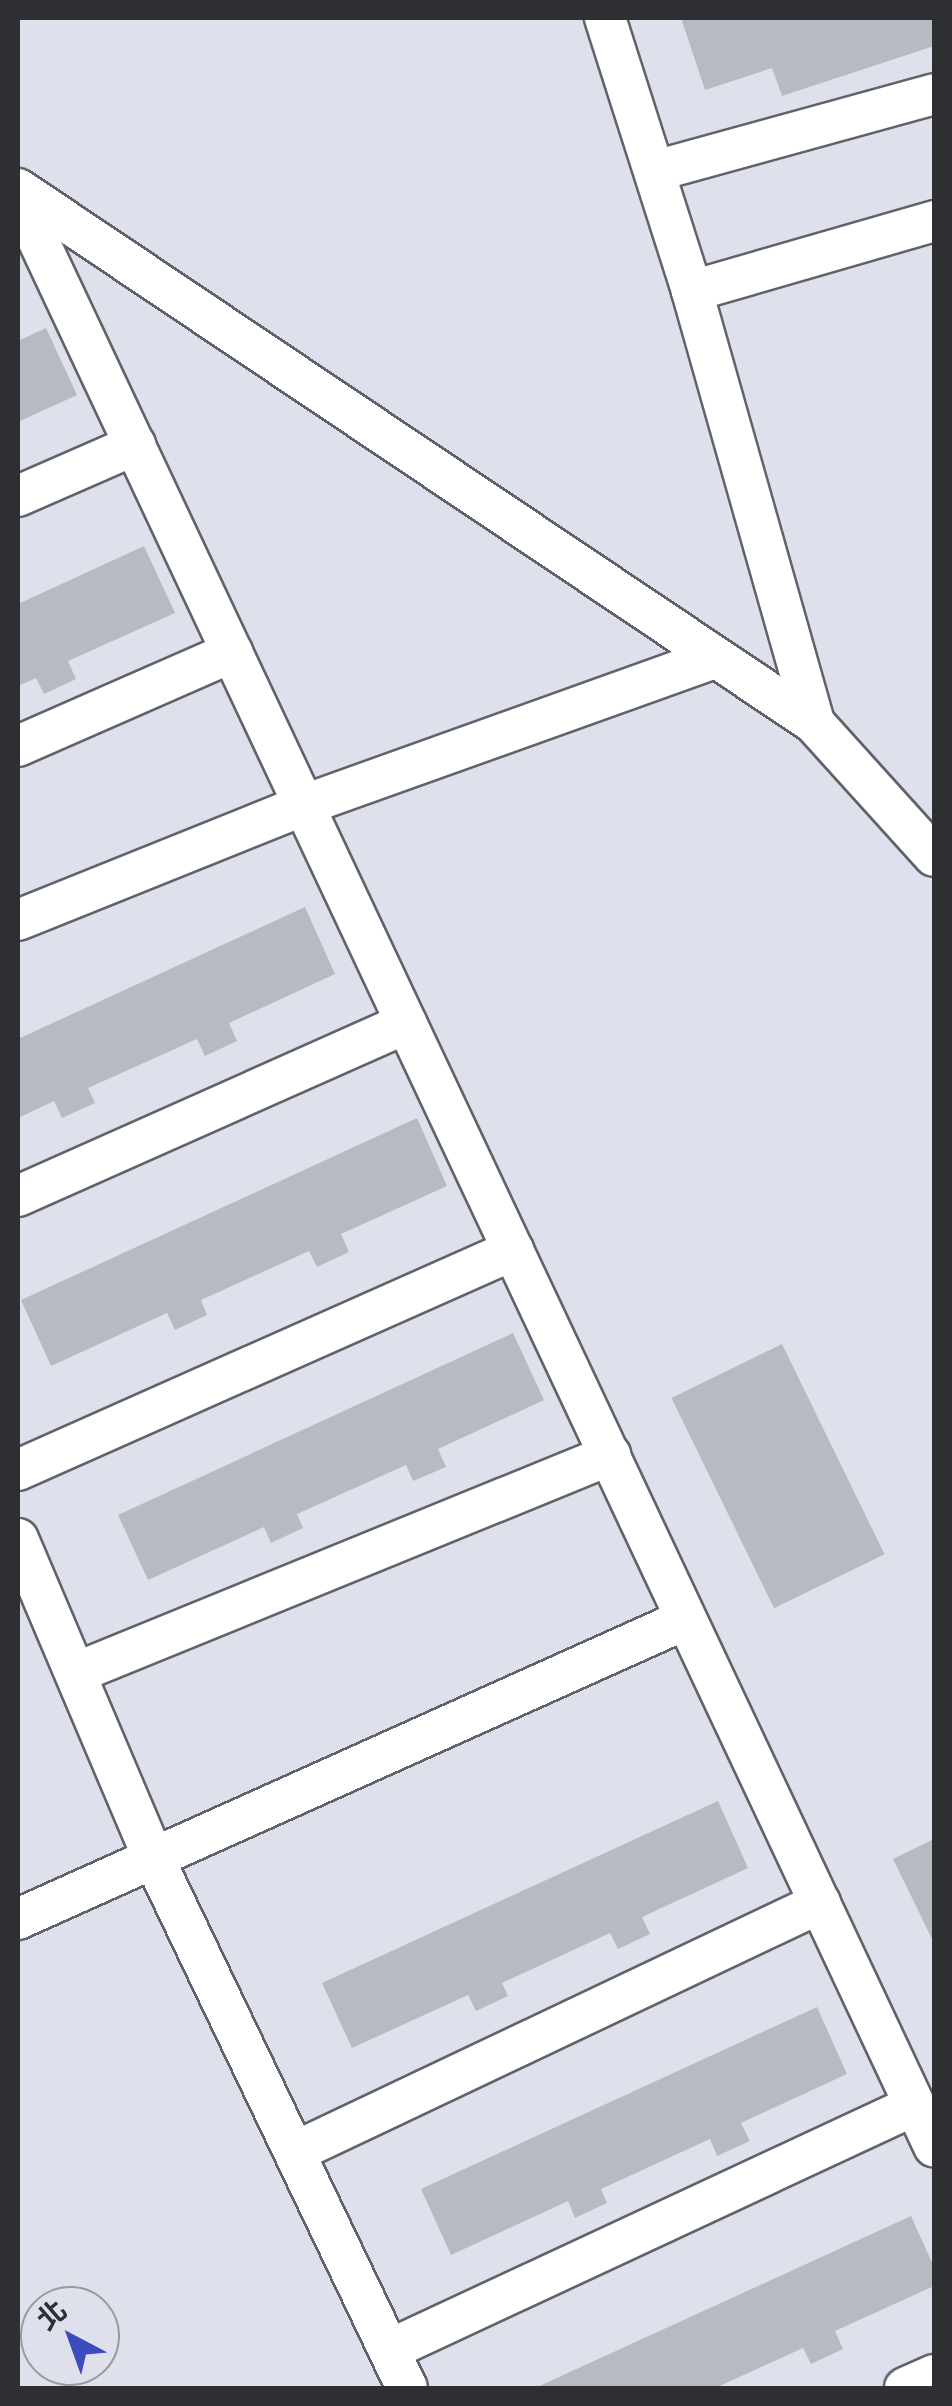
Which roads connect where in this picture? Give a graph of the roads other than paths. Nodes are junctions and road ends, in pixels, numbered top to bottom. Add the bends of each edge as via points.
1 (605, 18) edge
2 (934, 94) edge
3 (654, 172) junction
4 (18, 193) edge
5 (934, 222) edge
6 (28, 246) edge
7 (692, 291) junction
8 (134, 445) junction
9 (18, 496) edge
10 (232, 652) junction
11 (712, 658) junction
12 (814, 723) junction
13 (18, 746) edge
14 (304, 805) junction
15 (934, 856) edge
16 (18, 920) edge
17 (406, 1023) junction
18 (18, 1196) edge
19 (513, 1250) junction
20 (610, 1455) junction
21 (18, 1470) edge
22 (18, 1540) edge
23 (686, 1619) junction
24 (78, 1672) junction
25 (154, 1858) junction
26 (820, 1902) junction
27 (18, 1920) edge
28 (915, 2105) junction
29 (934, 2146) edge
30 (298, 2151) junction
31 (390, 2350) junction
32 (934, 2375) edge
33 (407, 2388) edge
34 (905, 2388) edge

1 - 3 lane
2 - 3 lane
3 - 7 lane
4 - 6 lane
4 - 11 lane
5 - 7 lane
6 - 8 lane
7 - 12 lane
8 - 9 lane
8 - 10 lane
10 - 13 lane
10 - 14 lane
11 - 12 lane
11 - 14 lane
12 - 15 lane
14 - 16 lane
14 - 17 lane
17 - 18 lane
17 - 19 lane
19 - 20 lane
19 - 21 lane
20 - 23 lane
20 - 24 lane
22 - 24 lane
23 - 25 lane
23 - 26 lane
24 - 25 lane
25 - 27 lane
25 - 30 lane
26 - 28 lane
26 - 30 lane
28 - 29 lane
28 - 31 lane
30 - 31 lane
31 - 33 lane
32 - 34 lane

